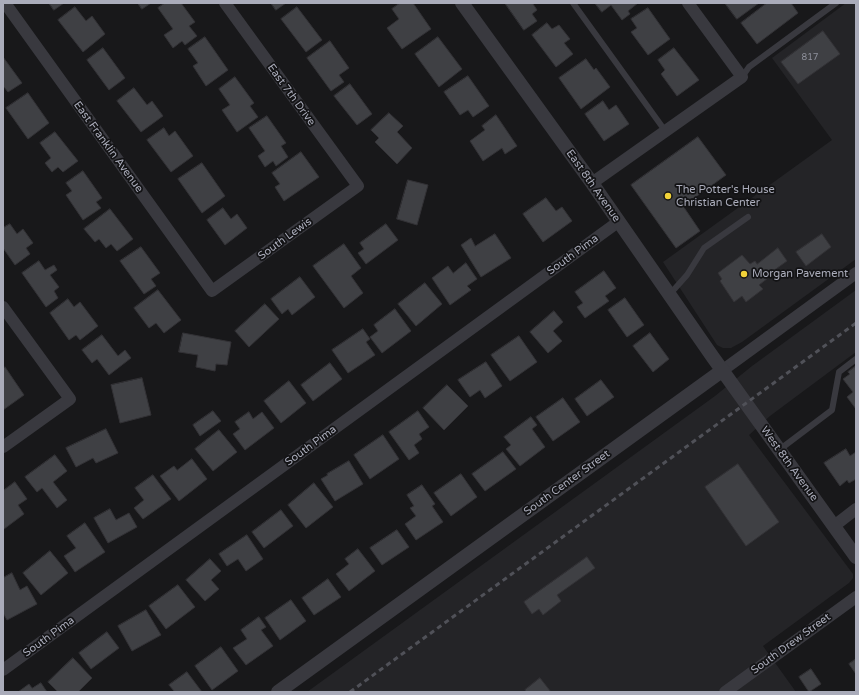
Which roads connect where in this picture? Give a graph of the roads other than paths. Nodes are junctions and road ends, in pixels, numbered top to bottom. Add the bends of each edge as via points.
1 (4, 3) edge
2 (225, 3) edge
3 (462, 3) edge
4 (573, 3) edge
5 (688, 3) edge
6 (836, 3) edge
7 (742, 77) junction
8 (666, 132) junction
9 (592, 183) junction
10 (358, 186) joint
11 (748, 217) dead end
12 (618, 222) junction
13 (856, 273) edge
14 (212, 291) joint
15 (670, 294) junction
16 (3, 307) edge
17 (856, 360) edge
18 (723, 370) junction
19 (3, 447) edge
20 (779, 450) junction
21 (856, 509) edge
22 (834, 526) junction
23 (856, 557) edge
24 (856, 597) edge
25 (3, 670) edge
26 (278, 692) edge
27 (725, 692) edge

1 - 14 street, East Franklin Avenue
2 - 10 street, East 7th Drive
3 - 9 street, East 8th Avenue
4 - 8 lane
5 - 7 street
6 - 7 lane via 749,67
7 - 8 street
8 - 9 street
9 - 12 street, East 8th Avenue
10 - 14 street, South Lewis
11 - 15 lane via 704,248 687,275
12 - 15 street, East 8th Avenue
12 - 25 street, South Pima
13 - 18 street, South Center Street
15 - 18 street, East 8th Avenue
16 - 19 street via 70,399
17 - 20 lane via 839,372 832,410
18 - 20 street, West 8th Avenue
18 - 26 street, South Center Street
20 - 22 street, West 8th Avenue
21 - 22 street
22 - 23 street, West 8th Avenue
24 - 27 street, South Drew Street

